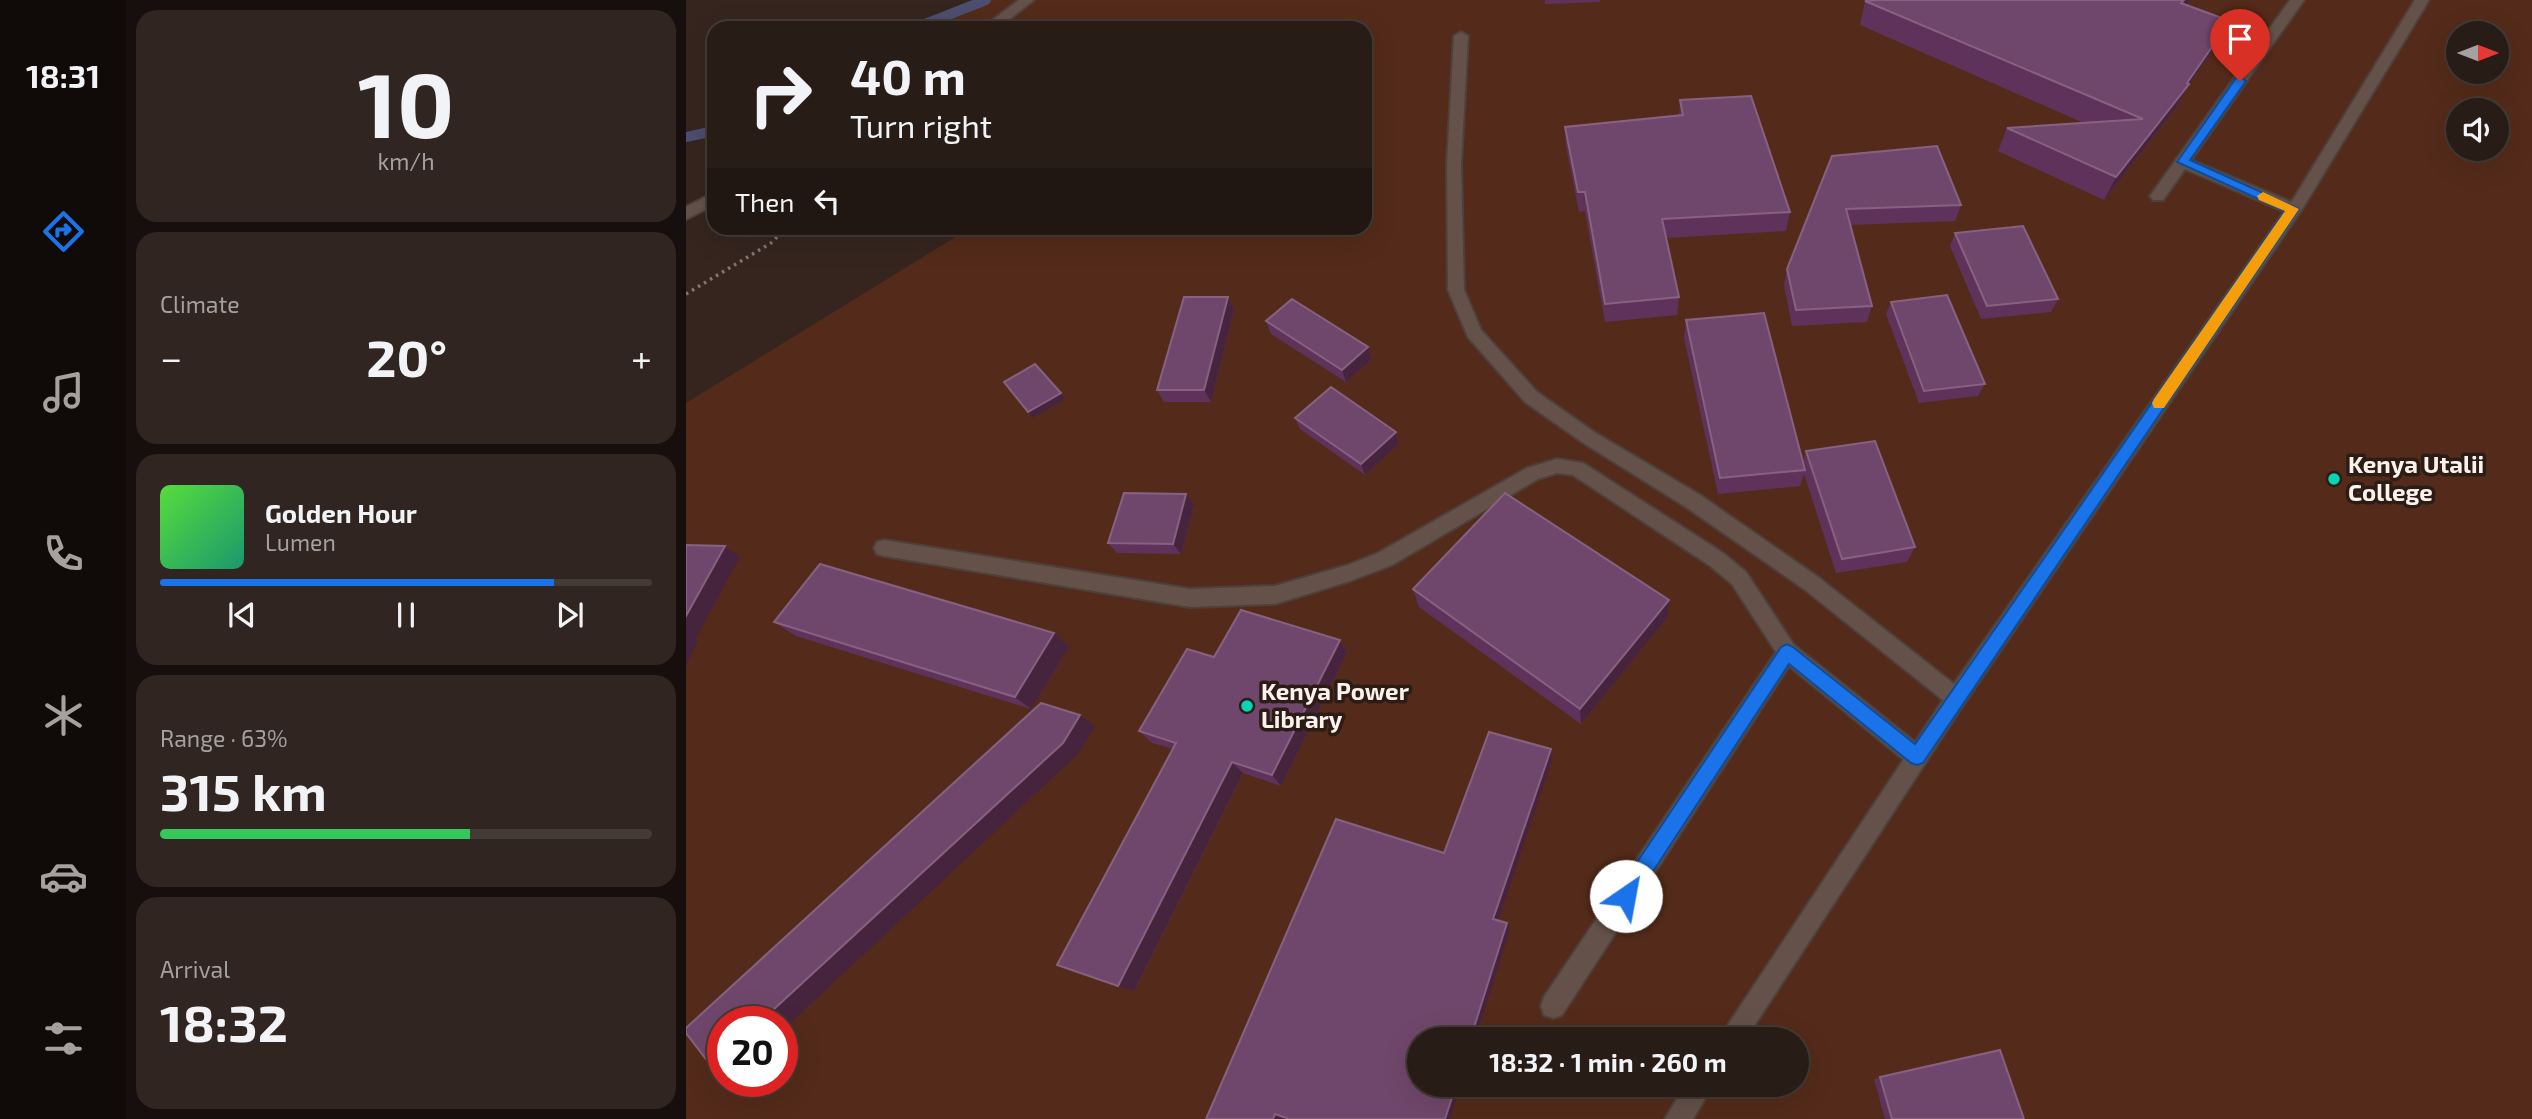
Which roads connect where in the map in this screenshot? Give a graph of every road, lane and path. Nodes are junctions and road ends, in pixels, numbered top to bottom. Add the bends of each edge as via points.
1 (1027, 0) edge
2 (2297, 0) edge
3 (2422, 0) edge
4 (998, 21) edge
5 (1461, 36) dead end
6 (2183, 162) junction
7 (2158, 196) dead end
8 (707, 202) edge
9 (2293, 209) junction
10 (686, 214) edge
11 (775, 235) edge
12 (686, 294) edge
13 (884, 548) dead end
14 (1787, 652) junction
15 (1956, 698) junction
16 (1917, 757) junction
17 (1553, 1006) dead end
18 (1739, 1027) edge
19 (1692, 1097) edge
20 (1678, 1119) edge

1 - 4 street
2 - 6 lane
3 - 9 street
5 - 15 street via 1454,164 1456,290 1474,333 1531,397 1811,583
6 - 7 lane
6 - 9 street
8 - 10 street
9 - 15 street
11 - 12 path via 771,243
13 - 14 street via 1190,598 1275,595 1385,559 1533,473 1558,466 1577,468 1739,578
14 - 16 street
14 - 17 street
15 - 16 street
16 - 18 street
19 - 20 street

